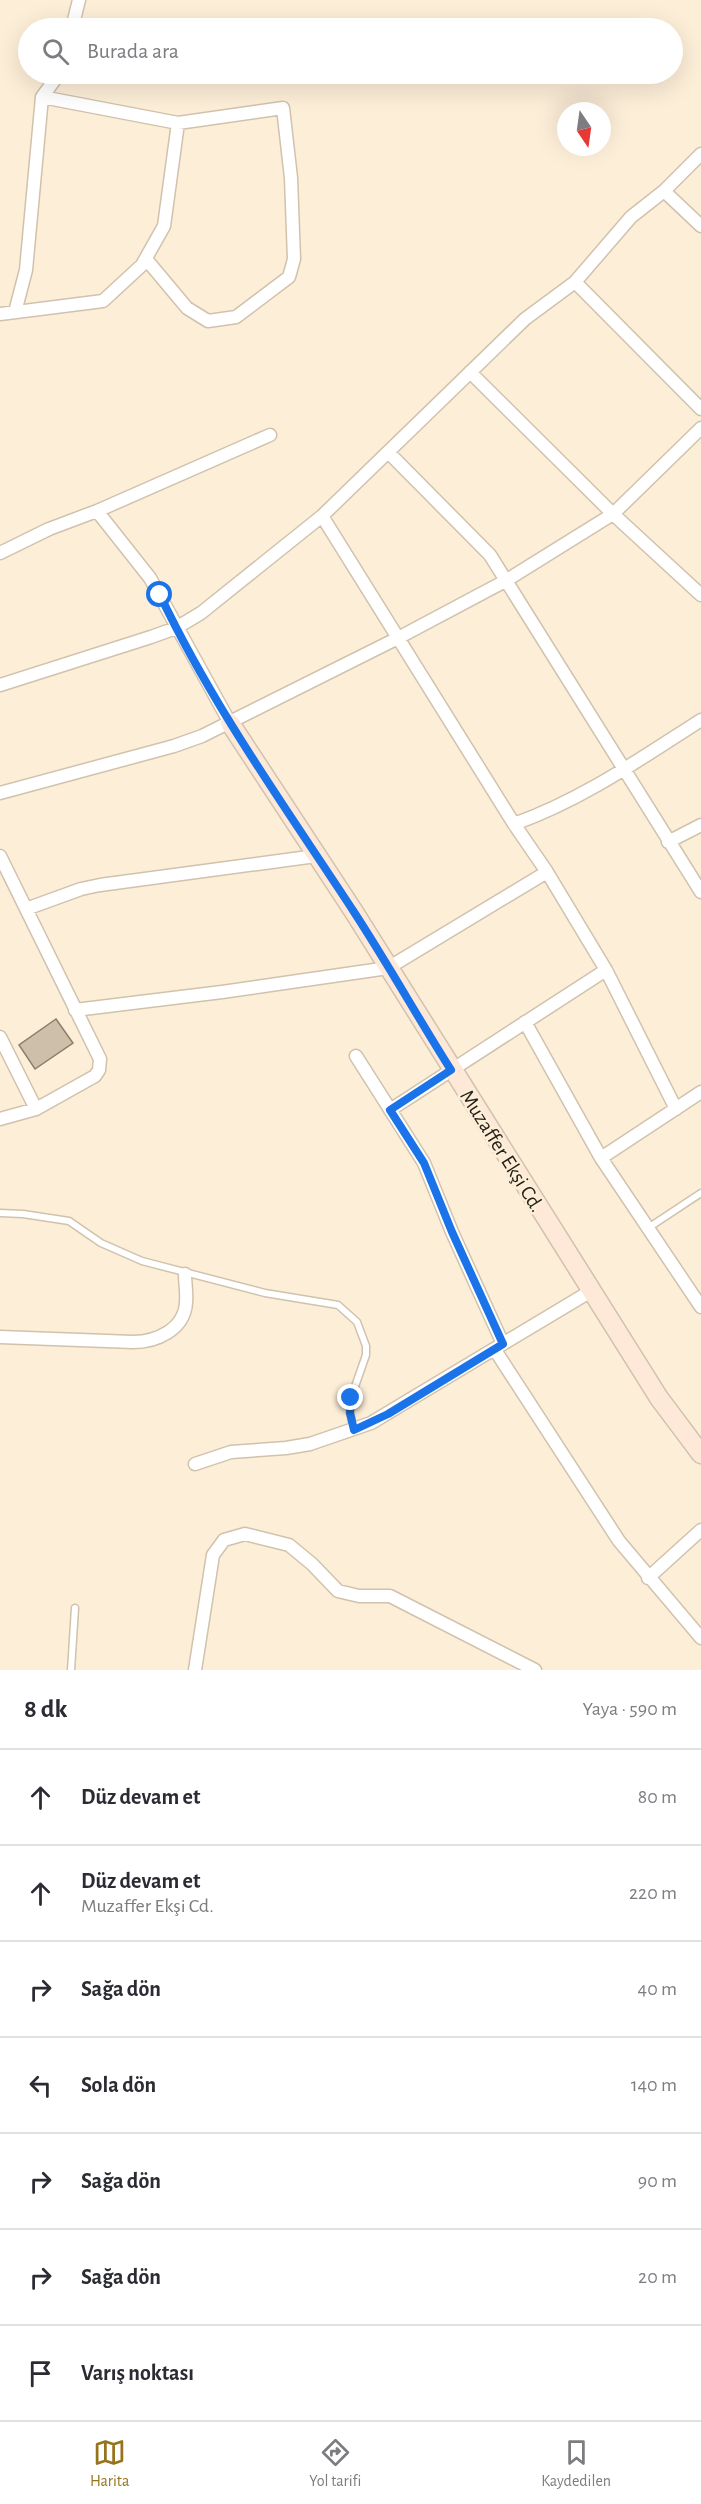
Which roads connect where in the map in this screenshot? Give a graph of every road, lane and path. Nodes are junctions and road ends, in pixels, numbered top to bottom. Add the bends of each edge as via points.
1 (79, 0) edge
2 (74, 18) edge
3 (52, 84) edge
4 (42, 97) junction
5 (178, 123) junction
6 (701, 154) edge
7 (664, 191) junction
8 (701, 226) edge
9 (146, 258) junction
10 (575, 282) junction
11 (15, 312) junction
12 (0, 314) edge
13 (470, 372) junction
14 (701, 409) edge
15 (701, 428) edge
16 (270, 435) dead end
17 (389, 453) junction
18 (97, 511) junction
19 (613, 514) junction
20 (322, 516) junction
21 (0, 553) edge
22 (507, 580) junction
23 (701, 595) edge
24 (176, 628) junction
25 (398, 638) junction
26 (0, 685) edge
27 (701, 720) edge
28 (230, 723) junction
29 (624, 769) junction
30 (0, 793) edge
31 (514, 824) junction
32 (701, 825) edge
33 (668, 842) junction
34 (0, 856) edge
35 (316, 856) junction
36 (547, 872) junction
37 (701, 892) edge
38 (26, 909) junction
39 (388, 968) junction
40 (606, 970) junction
41 (75, 1010) junction
42 (525, 1022) junction
43 (0, 1037) edge
44 (356, 1056) dead end
45 (451, 1070) junction
46 (701, 1092) edge
47 (676, 1108) junction
48 (36, 1109) junction
49 (390, 1110) junction
50 (0, 1119) edge
51 (601, 1158) junction
52 (701, 1194) edge
53 (0, 1213) edge
54 (648, 1228) junction
55 (185, 1274) junction
56 (591, 1291) junction
57 (701, 1308) edge
58 (0, 1337) edge
59 (499, 1347) junction
60 (354, 1430) junction
61 (701, 1454) edge
62 (195, 1464) dead end
63 (701, 1530) edge
64 (648, 1578) junction
65 (75, 1608) dead end
66 (701, 1638) edge
67 (71, 1670) edge
68 (195, 1670) edge
69 (535, 1670) edge

1 - 2 street
3 - 4 street
4 - 5 street
4 - 11 street via 26,270
5 - 9 street via 164,226
5 - 9 street via 283,108 294,259 289,277 236,317 208,321 187,308
6 - 7 street
7 - 8 street
7 - 10 street via 631,217
9 - 11 street via 104,301
10 - 13 street via 525,319
10 - 14 street
11 - 12 street
13 - 17 street
13 - 19 street
15 - 19 street
16 - 18 street
17 - 20 street
17 - 22 street via 490,555
18 - 21 street via 49,528
18 - 24 street via 150,578
19 - 22 street
19 - 23 street
20 - 24 street via 201,613
20 - 25 street
22 - 25 street
22 - 29 street
24 - 26 street
24 - 28 street
25 - 28 street
25 - 31 street
27 - 29 street
28 - 30 street via 174,746
28 - 35 street, Muzaffer Ekşi Cd.
29 - 31 street via 574,799
29 - 33 street
31 - 36 street
32 - 33 street
33 - 37 street
34 - 38 street
35 - 38 street via 100,885
35 - 39 street, Muzaffer Ekşi Cd.
36 - 39 street
36 - 40 street
38 - 41 street
39 - 41 street
39 - 45 street, Muzaffer Ekşi Cd.
40 - 42 street
40 - 47 street
41 - 48 street via 100,1059 99,1070
42 - 45 street
42 - 51 street
43 - 48 street
44 - 49 street
45 - 49 street
45 - 56 street, Muzaffer Ekşi Cd.
46 - 47 street
47 - 51 street
48 - 50 street
49 - 59 street via 424,1163
51 - 54 street
52 - 54 lane
53 - 55 lane via 69,1221 111,1248
54 - 57 street
55 - 58 street via 183,1312 168,1332 153,1340
55 - 60 lane via 345,1309 357,1322 366,1346 351,1398
56 - 59 street
56 - 61 street, Muzaffer Ekşi Cd. via 659,1398
59 - 60 street via 388,1414
59 - 64 street via 619,1541
60 - 62 street via 286,1448 231,1452
63 - 64 street
64 - 66 street
65 - 67 lane
68 - 69 street via 213,1555 224,1540 245,1534 289,1545 338,1591 390,1596

